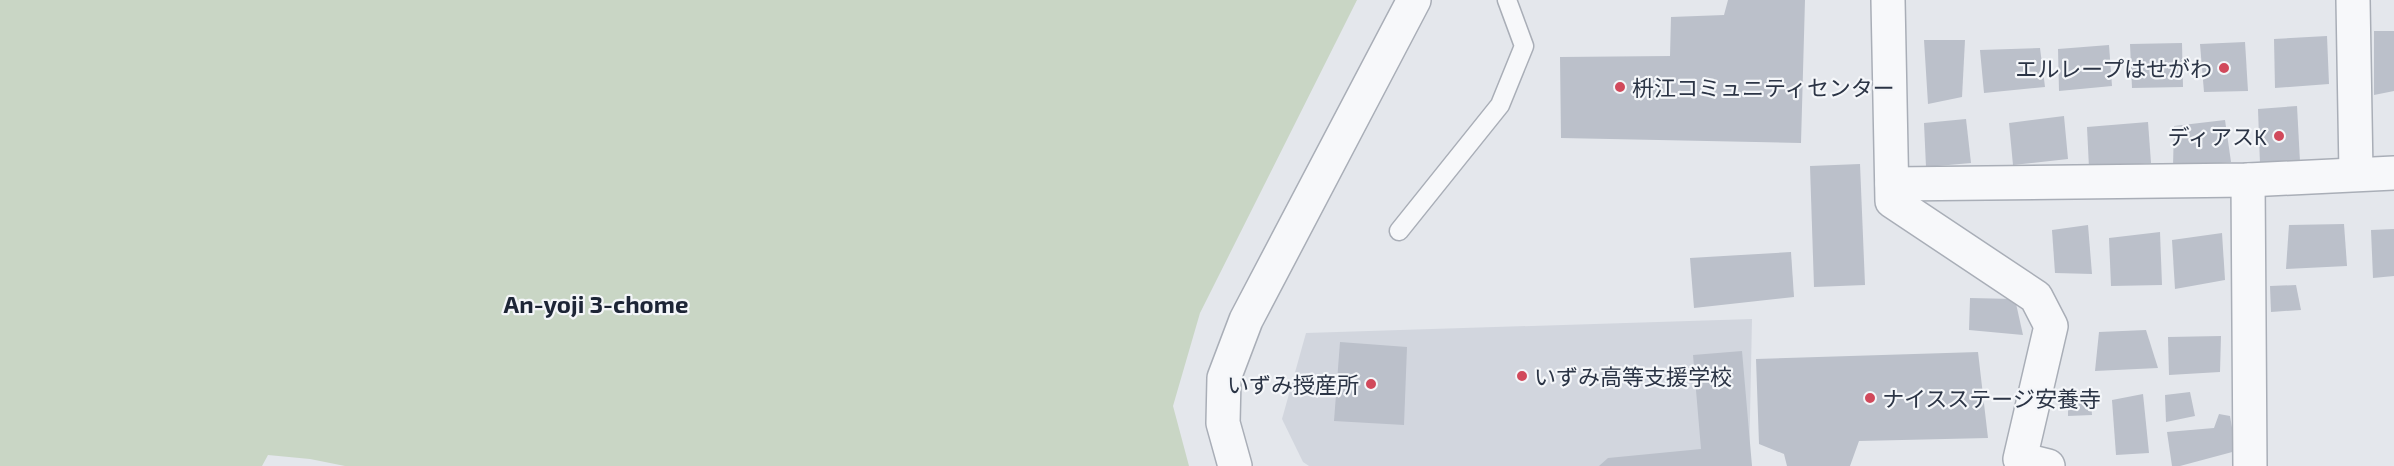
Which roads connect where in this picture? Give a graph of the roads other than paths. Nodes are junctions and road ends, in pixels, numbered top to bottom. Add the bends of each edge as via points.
1 (1414, 0) edge
2 (1507, 0) edge
3 (1888, 0) edge
4 (2353, 0) edge
5 (2356, 173) junction
6 (2394, 173) edge
7 (2248, 180) junction
8 (1892, 184) junction
9 (1399, 231) dead end
10 (1235, 466) edge
11 (2048, 466) edge
12 (2250, 466) edge

1 - 10 street via 1246,320 1224,378 1223,423
2 - 9 lane via 1524,46 1500,105
3 - 8 street
4 - 5 street
5 - 6 street
5 - 7 street
7 - 8 street
7 - 12 street
8 - 11 street via 1892,201 2037,297 2051,326 2020,459

